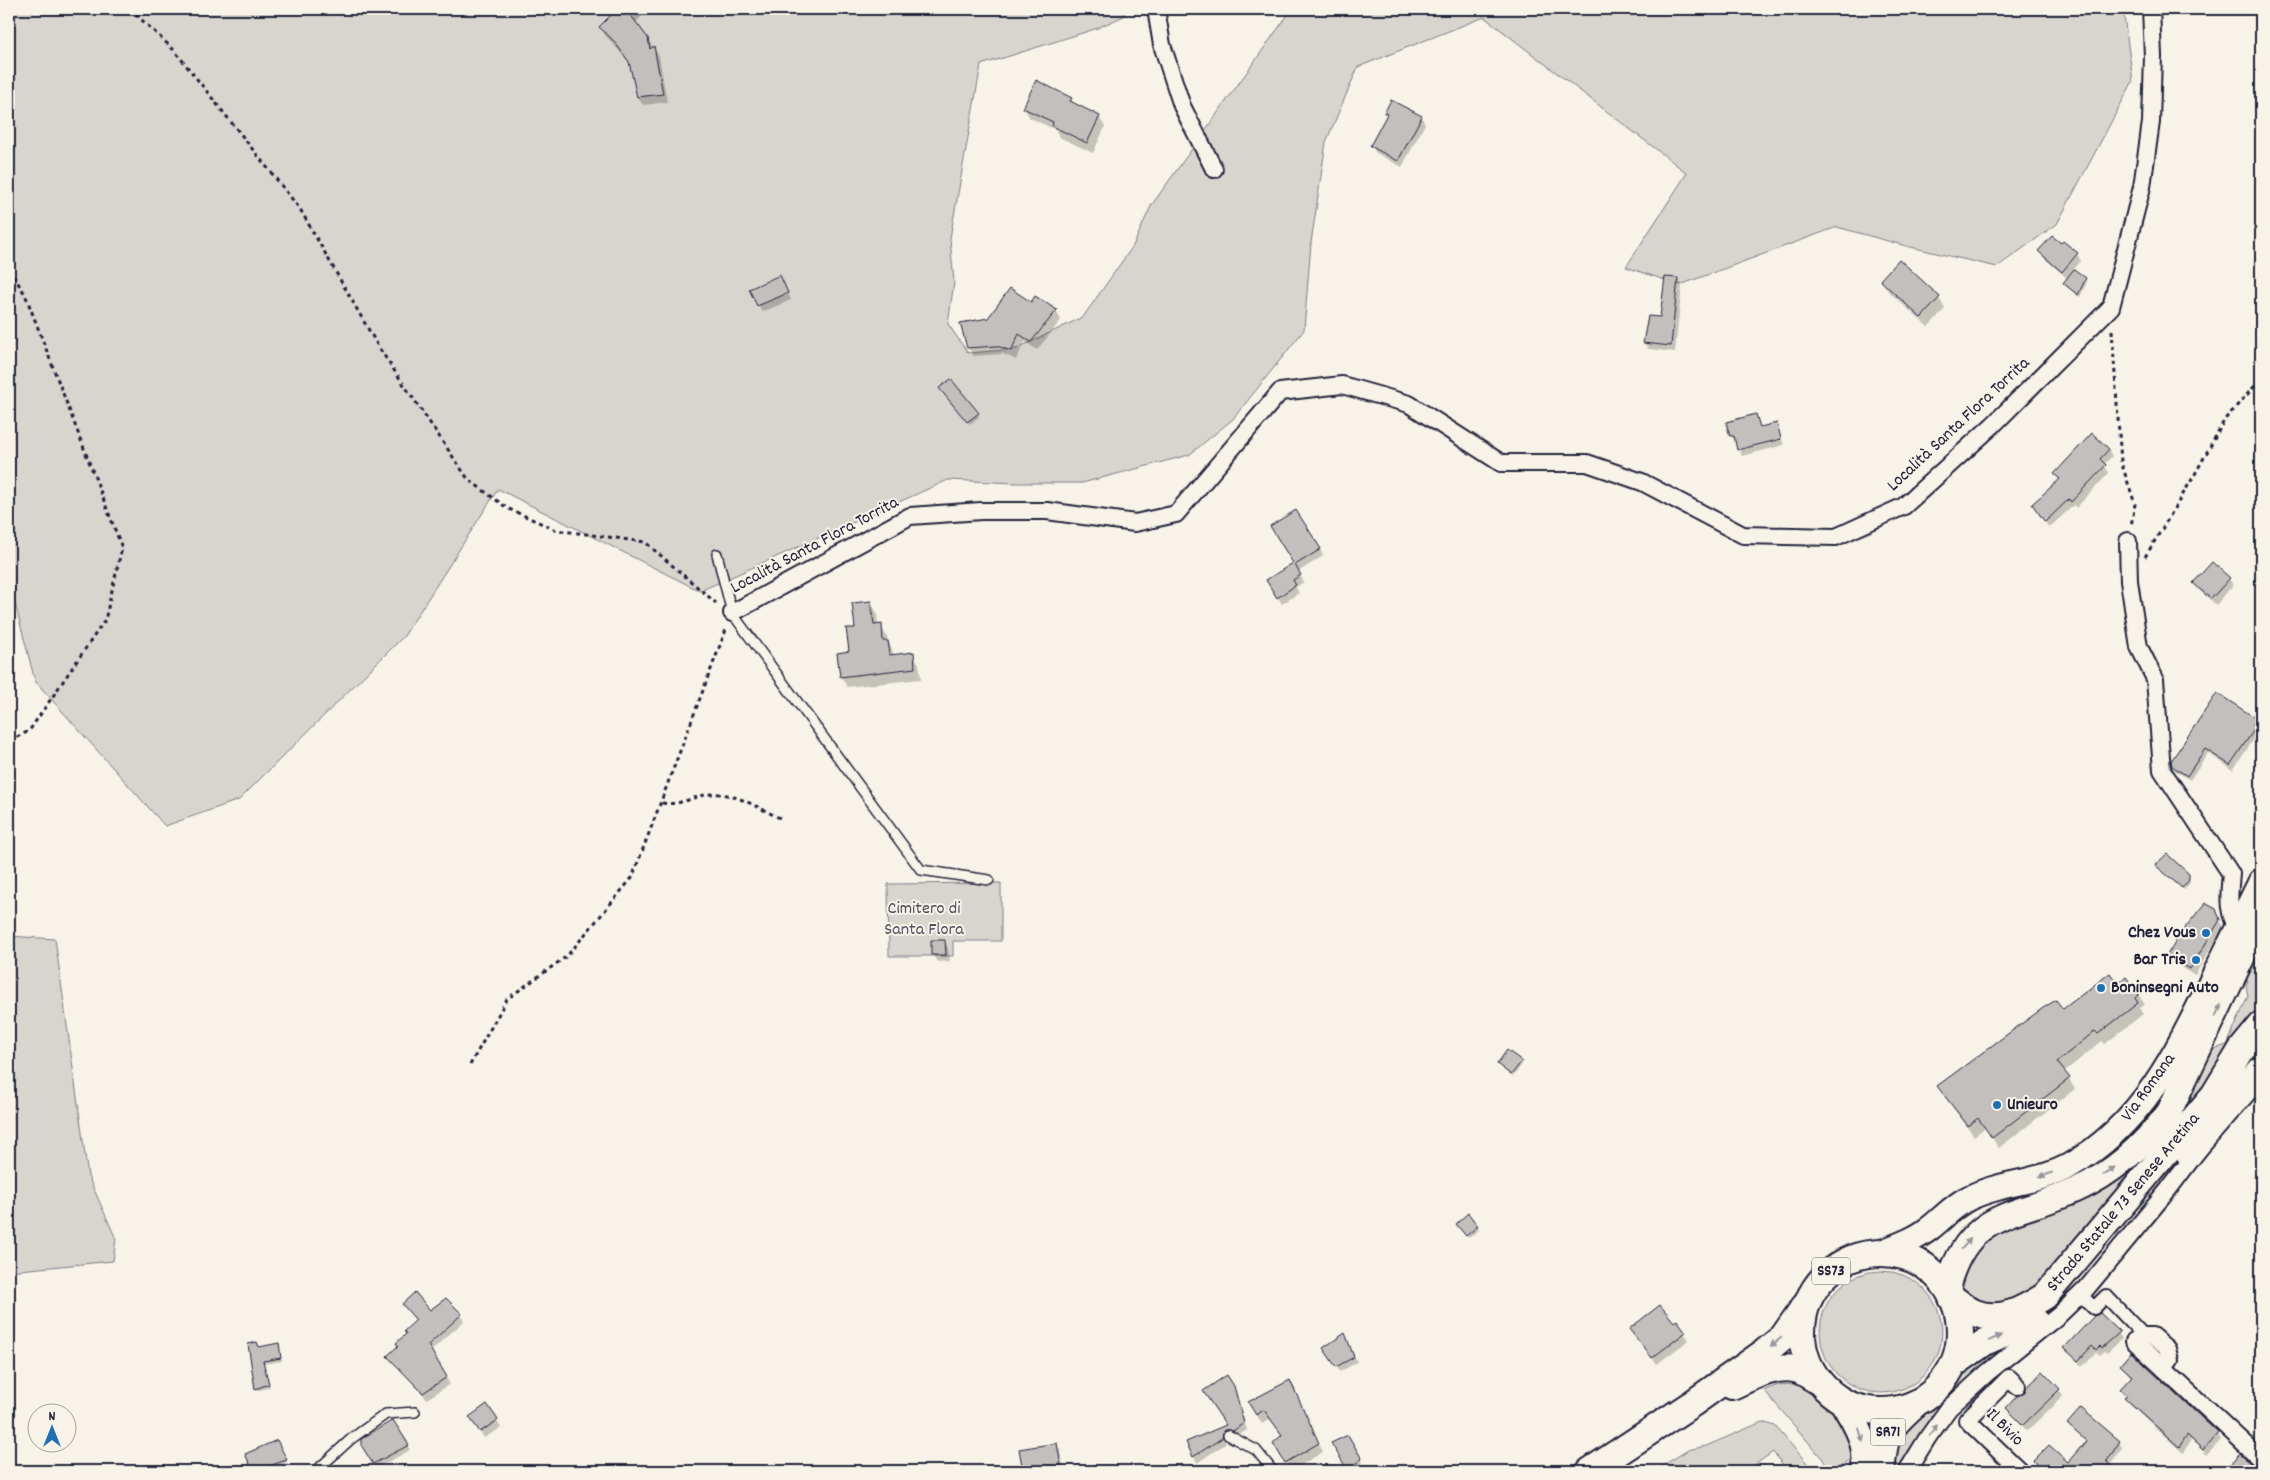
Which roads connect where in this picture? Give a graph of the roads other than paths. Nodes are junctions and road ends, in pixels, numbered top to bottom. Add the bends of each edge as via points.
1 (1156, 9) edge
2 (2151, 9) edge
3 (1214, 169) dead end
4 (2128, 541) road end
5 (718, 554) dead end
6 (732, 613) junction
7 (989, 880) dead end
8 (2261, 881) edge
9 (2261, 918) edge
10 (2250, 939) edge
11 (2195, 1016) junction
12 (2261, 1026) edge
13 (2203, 1042) junction
14 (2261, 1046) edge
15 (2261, 1070) edge
16 (2218, 1105) junction
17 (1879, 1253) junction
18 (1950, 1293) junction
19 (2080, 1294) junction
20 (1806, 1305) junction
21 (2144, 1336) joint
22 (1954, 1364) junction
23 (1818, 1381) junction
24 (2018, 1386) dead end
25 (1843, 1402) junction
26 (1693, 1403) junction
27 (1916, 1403) junction
28 (415, 1412) dead end
29 (1228, 1435) dead end
30 (2261, 1459) edge
31 (316, 1471) edge
32 (1273, 1471) edge
33 (1590, 1471) edge
34 (1864, 1471) edge
35 (1881, 1471) edge
36 (1907, 1471) edge
37 (2020, 1471) edge

1 - 3 street via 1162,45 1182,106
2 - 6 street, Località Santa Flora Torrita via 2151,122 2144,178 2111,307 1993,425 1904,506 1836,537 1742,535 1642,482 1587,463 1500,463 1409,404 1342,384 1280,392 1176,514 1135,523 1046,511 910,516
4 - 10 street via 2129,582 2139,648 2155,679 2162,770 2232,874 2228,903
5 - 6 lane
6 - 7 lane via 921,870
8 - 10 main road, Via Romana
9 - 10 main road, Via Romana
10 - 11 main road, Via Romana
13 -> 10 main road, Via Romana
11 - 13 street
11 -> 17 main road, Via Romana via 2146,1098 2129,1119 2090,1152 2038,1179 2002,1186 1968,1198 1912,1240
12 - 16 main road, Strada Statale 73 Senese Aretina / SS73 via 2242,1049
18 -> 13 main road, Via Romana via 1953,1264 1962,1247 1977,1232 2009,1213 2075,1191 2125,1160 2153,1133 2169,1112
14 - 16 main road
15 - 16 main road, Strada Statale 73 Senese Aretina / SS73
16 - 18 main road, Strada Statale 73 Senese Aretina / SS73 via 2045,1296 2025,1309 1992,1317 1975,1313
16 - 19 street via 2168,1190
22 -> 16 main road, Strada Statale 73 Senese Aretina / SS73 via 1985,1342 2027,1325 2078,1283
17 - 18 main road, Strada Statale 73 Senese Aretina / SS73 via 1899,1255 1918,1262 1934,1273
17 - 20 main road, Strada Statale 73 Senese Aretina / SS73 via 1856,1257 1835,1268 1818,1284
18 - 22 main road, Strada Statale 73 Senese Aretina / SS73 via 1959,1319 1960,1342
19 - 21 street via 2094,1308 2106,1296
36 -> 19 street via 1948,1408
20 - 23 main road, Strada Statale 73 Senese Aretina / SS73 via 1801,1331 1806,1358
20 -> 26 main road, Strada Statale 73 Senese Aretina / SS73 via 1783,1337
21 - 30 street via 2152,1336 2167,1350 2170,1360 2164,1368
22 - 27 main road, Strada Statale 73 Senese Aretina / SS73 via 1932,1393
23 - 25 main road, Strada Statale 73 Senese Aretina / SS73
23 - 26 main road, Strada Statale 73 Senese Aretina / SS73 via 1799,1370 1780,1369 1753,1376
24 - 37 street, Il Bivio via 2008,1378 1967,1420
25 - 27 main road, Strada Statale 73 Senese Aretina / SS73 via 1867,1410 1892,1411
25 -> 34 main road, SR71 via 1858,1426 1866,1465
26 - 33 main road, Strada Statale 73 Senese Aretina / SS73
27 - 35 main road, SR71 via 1887,1434
28 - 31 lane via 386,1414
29 - 32 lane via 1256,1450

